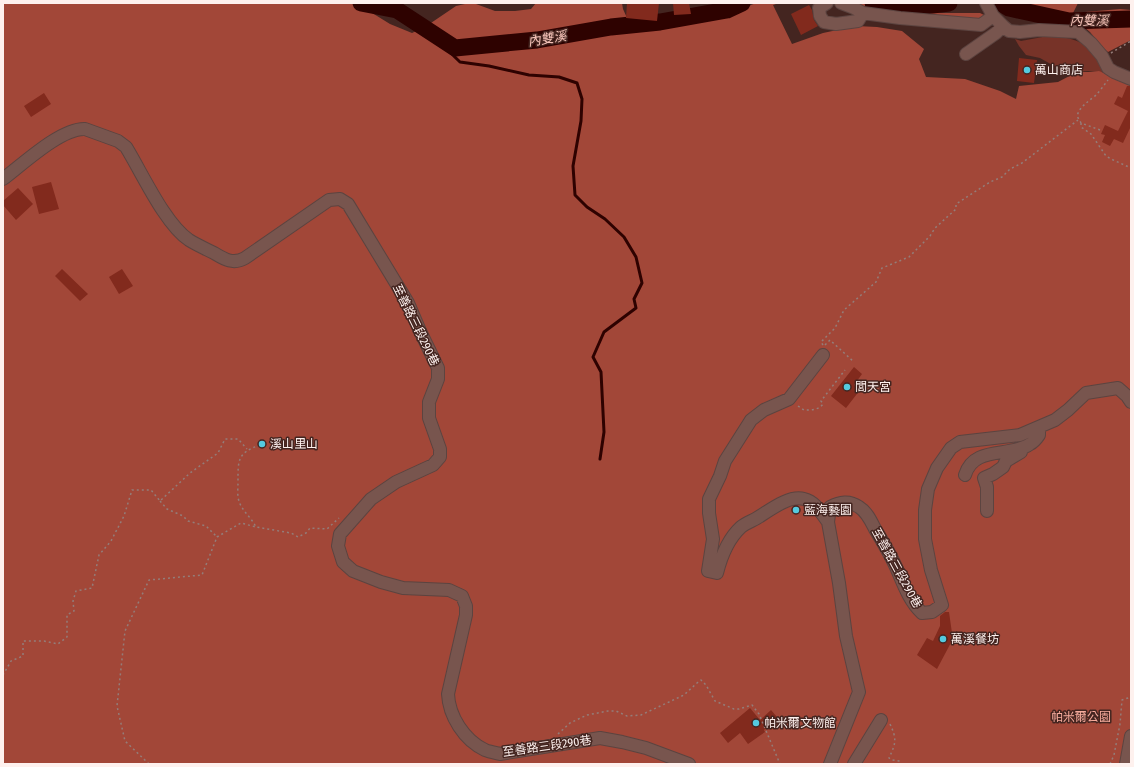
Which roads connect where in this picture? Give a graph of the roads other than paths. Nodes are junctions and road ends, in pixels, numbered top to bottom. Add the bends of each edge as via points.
1 (827, 3) edge
2 (841, 3) edge
3 (989, 9) edge
4 (863, 13) junction
5 (1002, 26) junction
6 (966, 54) dead end
7 (1131, 79) edge
8 (3, 179) edge
9 (824, 351) road end
10 (1131, 402) edge
11 (1039, 428) junction
12 (1030, 444) junction
13 (965, 475) dead end
14 (987, 511) dead end
15 (828, 522) junction
16 (882, 720) road end
17 (1131, 736) edge
18 (689, 764) edge
19 (830, 764) edge
20 (854, 764) edge
21 (1126, 764) edge

1 - 4 street via 818,8 824,22 836,24 858,21
2 - 4 street
3 - 4 street via 981,24
3 - 5 street
5 - 6 street
5 - 7 street via 1020,32 1078,32 1102,56 1108,68
8 - 18 street, 至善路三段290巷 via 59,136 85,128 118,141 126,147 173,226 189,240 234,262 245,258 329,200 340,199 348,204 408,303 437,364 438,379 429,402 429,418 440,449 440,457 434,465 396,482 371,498 340,534 338,546 343,562 353,571 381,582 403,588 449,590 462,596 466,615 448,702 452,716 475,744 500,754 600,738 646,748
9 - 15 street via 789,398 764,410 752,420 725,461 709,499 714,539 708,571 717,573 727,547 741,527 780,504 797,498 805,499 814,503
10 - 11 street, 至善路三段290巷 via 1118,388 1086,393 1055,420
11 - 12 street via 1040,435
11 - 15 street, 至善路三段290巷 via 1020,435 960,442 951,448 937,468 928,489 924,510 925,539 942,605 932,612 922,613 918,609 867,514 859,507 850,502 840,502 830,507
12 - 13 street via 984,455 970,464
12 - 14 street via 993,474 984,478 987,487
15 - 19 street via 846,636 858,692
16 - 20 street
17 - 21 street

